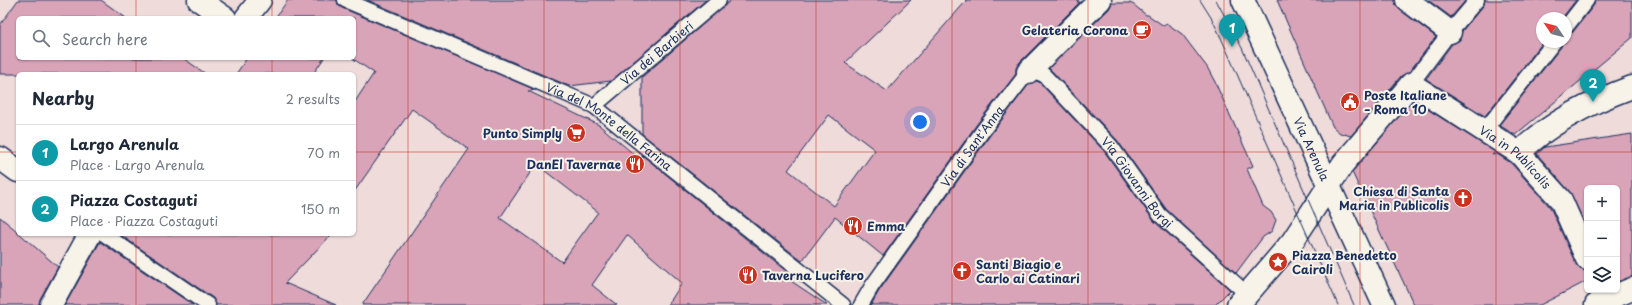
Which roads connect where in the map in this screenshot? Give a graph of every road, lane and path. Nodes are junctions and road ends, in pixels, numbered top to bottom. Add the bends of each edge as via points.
1 (199, 0) edge
2 (260, 0) edge
3 (345, 0) edge
4 (719, 0) edge
5 (1100, 0) edge
6 (1243, 0) edge
7 (1407, 0) edge
8 (1477, 0) edge
9 (1587, 0) edge
10 (222, 16) edge
11 (248, 16) edge
12 (1572, 19) edge
13 (1450, 32) junction
14 (1549, 48) edge
15 (1028, 72) junction
16 (1411, 84) junction
17 (1632, 87) edge
18 (594, 106) junction
19 (1484, 131) junction
20 (1519, 153) junction
21 (0, 158) edge
22 (16, 170) edge
23 (1329, 184) junction
24 (89, 236) edge
25 (107, 236) edge
26 (1586, 257) edge
27 (1632, 289) edge
28 (1601, 298) edge
29 (1243, 300) edge
30 (51, 305) edge
31 (208, 305) edge
32 (843, 305) edge
33 (861, 305) edge
34 (1384, 305) edge

1 - 10 street
2 - 11 street
3 - 18 lane, Via del Monte della Farina
4 - 18 lane, Via dei Barbieri
5 - 15 street, Via di Sant'Anna
6 - 23 street, Via Arenula
7 - 13 street
8 - 13 lane
9 - 12 lane
13 - 16 lane
14 - 19 lane
15 - 29 lane, Via Giovanni Borgi via 1034,71 1044,75 1111,146 1160,215
15 - 33 lane, Via di Sant'Anna via 872,286
16 - 19 street, Via in Publicolis
16 - 23 street
17 - 20 street via 1586,105 1534,138
18 - 32 lane, Via del Monte della Farina
19 - 20 street, Via in Publicolis
20 - 26 street, Via in Publicolis via 1561,200
21 - 22 street
23 - 29 street via 1292,242
23 - 34 street, Via Arenula
24 - 30 street
25 - 31 lane
27 - 28 street

